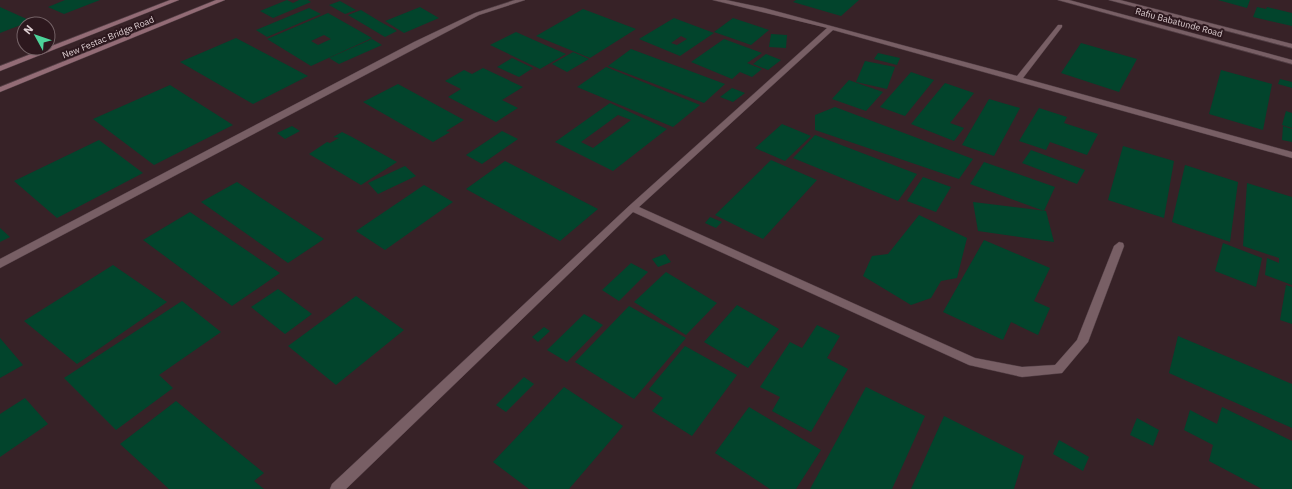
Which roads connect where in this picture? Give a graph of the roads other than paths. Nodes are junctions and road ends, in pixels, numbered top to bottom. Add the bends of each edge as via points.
1 (176, 0) edge
2 (222, 0) edge
3 (522, 0) edge
4 (716, 0) edge
5 (1061, 0) edge
6 (1112, 0) edge
7 (1060, 26) dead end
8 (832, 27) junction
9 (1292, 46) edge
10 (1292, 62) edge
11 (0, 69) edge
12 (1019, 78) junction
13 (0, 90) edge
14 (1292, 155) edge
15 (632, 208) junction
16 (1119, 246) dead end
17 (0, 264) edge
18 (337, 489) edge

1 - 11 main road, New Festac Bridge Road
2 - 13 main road, New Festac Bridge Road
3 - 17 street via 477,14 416,44
4 - 8 street
5 - 10 street, Rafiu Babatunde Road
6 - 9 street, Rafiu Babatunde Road
7 - 12 street
8 - 12 street
8 - 15 street
12 - 14 street
15 - 16 street via 973,362 1022,372 1058,370 1082,342
15 - 18 street

